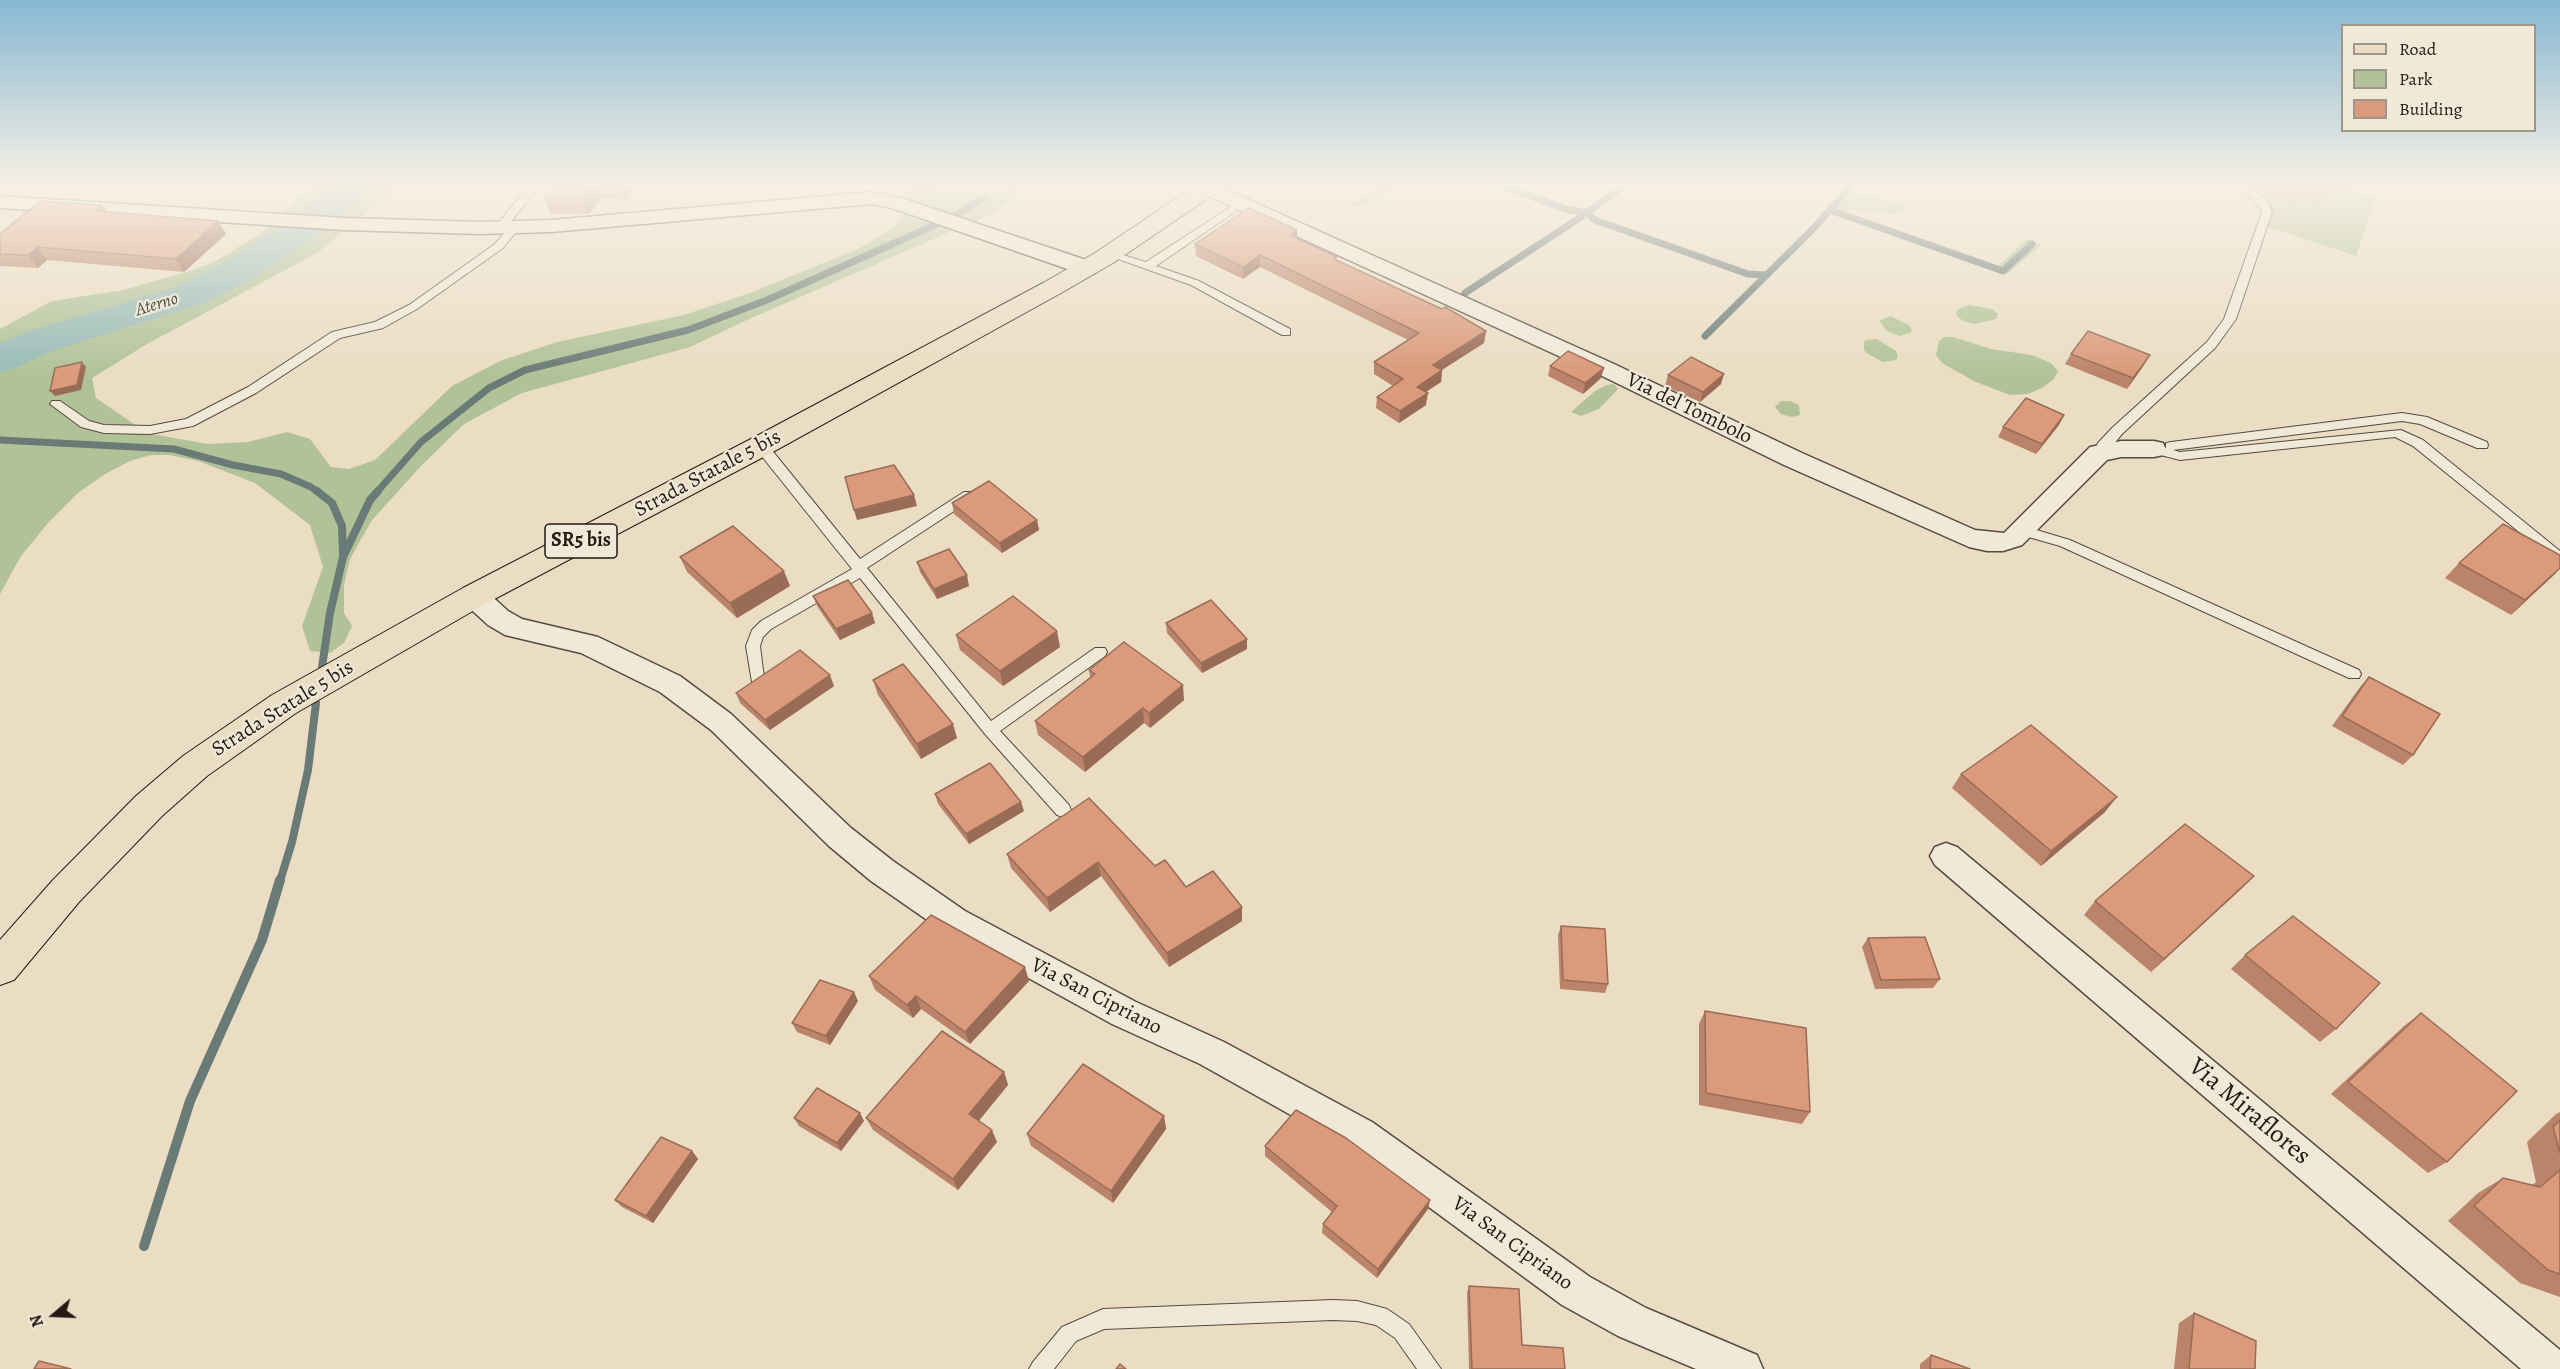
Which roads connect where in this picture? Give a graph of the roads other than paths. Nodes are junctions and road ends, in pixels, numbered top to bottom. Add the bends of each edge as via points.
1 (498, 247) edge
2 (1049, 247) edge
3 (1119, 247) edge
4 (1176, 247) edge
5 (1342, 247) edge
6 (2255, 247) edge
7 (1098, 261) junction
8 (1148, 266) junction
9 (1286, 332) dead end
10 (56, 404) dead end
11 (2482, 445) dead end
12 (761, 446) junction
13 (2154, 449) junction
14 (2099, 453) junction
15 (977, 490) edge
16 (2023, 531) junction
17 (2560, 558) edge
18 (859, 569) junction
19 (474, 596) junction
20 (1100, 652) dead end
21 (2354, 674) dead end
22 (757, 678) edge
23 (990, 730) junction
24 (1063, 810) dead end
25 (1946, 856) dead end
26 (0, 968) edge
27 (1040, 1369) edge
28 (1430, 1369) edge
29 (1743, 1369) edge
30 (2552, 1369) edge

1 - 10 lane via 408,310 379,325 336,335 259,386 189,423 150,430 104,429 85,424
2 - 7 street
3 - 7 main road, Strada Statale 5 bis / SR5 bis
4 - 8 lane
5 - 16 street, Via del Tombolo via 1953,533 2004,542
6 - 14 lane via 2230,319 2211,345 2117,431
7 - 8 lane
7 - 12 main road, Strada Statale 5 bis / SR5 bis
8 - 9 lane via 1195,283
11 - 13 lane via 2423,420 2402,417
12 - 18 lane
12 - 19 main road, Strada Statale 5 bis / SR5 bis
13 - 14 street
13 - 17 lane via 2180,456 2396,433 2418,443
14 - 16 street, Via del Tombolo
15 - 18 lane
16 - 21 lane via 2066,543
18 - 22 lane via 757,634 753,646
18 - 23 lane
19 - 26 main road, Strada Statale 5 bis / SR5 bis via 284,704 195,766 104,850
19 - 29 street, Via San Cipriano via 515,628 588,644 670,684 721,722 840,837 954,921 1052,976 1305,1103 1359,1134 1576,1291 1632,1322
20 - 23 lane
23 - 24 lane
25 - 30 street, Via Miraflores
27 - 28 lane via 1069,1334 1103,1319 1333,1310 1380,1316 1402,1331

